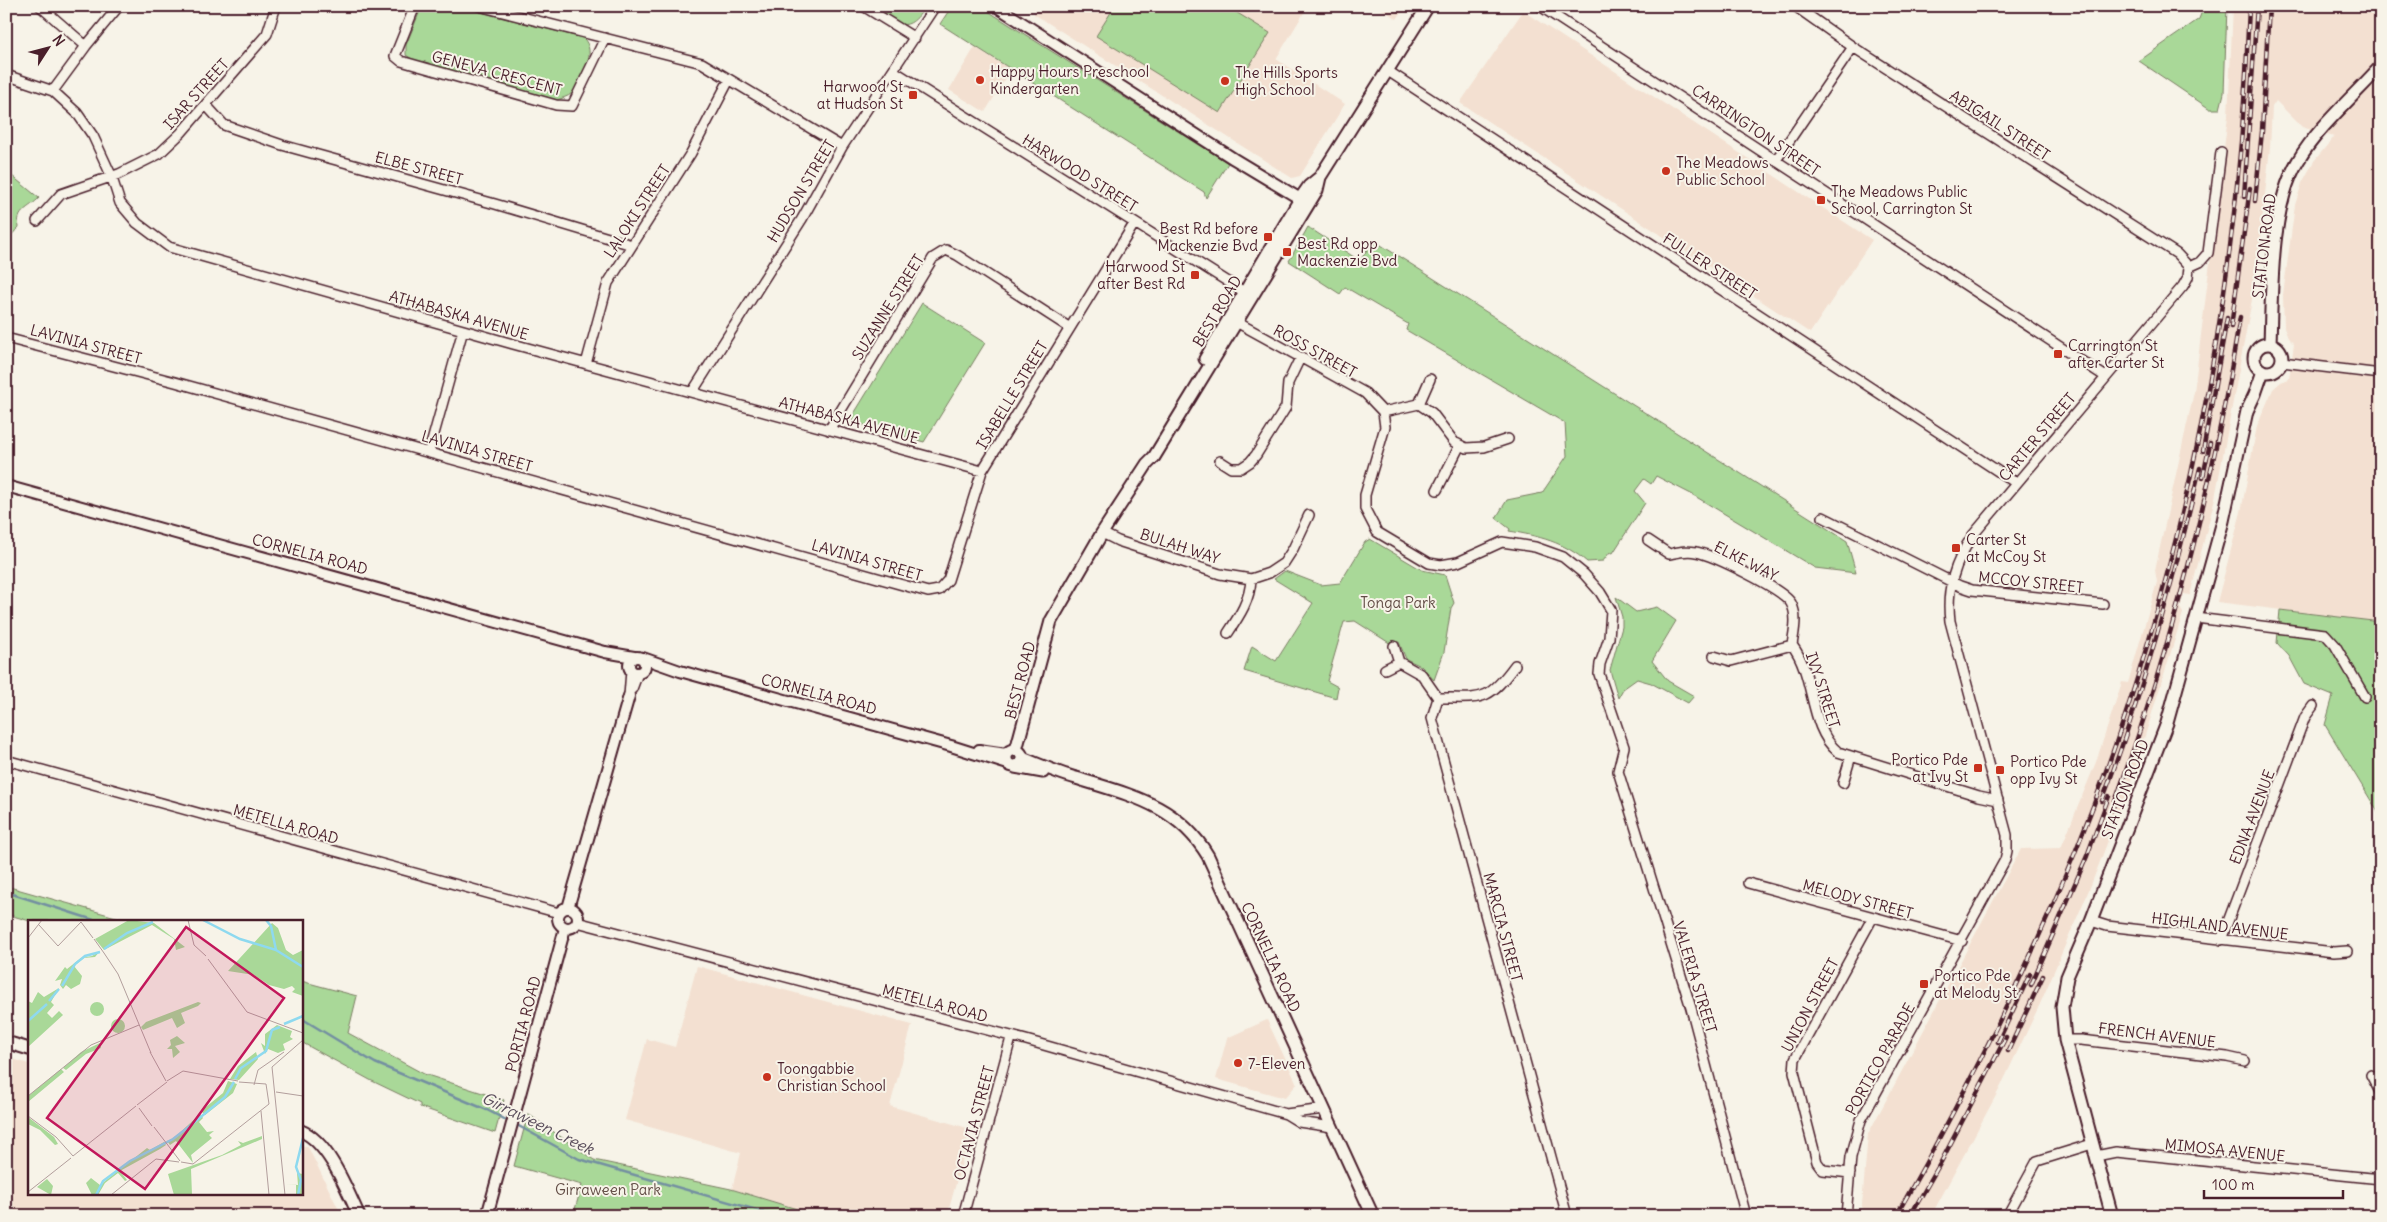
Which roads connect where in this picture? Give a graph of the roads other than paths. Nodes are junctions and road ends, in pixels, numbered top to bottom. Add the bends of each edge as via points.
1 (40, 6) edge
2 (119, 6) edge
3 (276, 6) edge
4 (416, 6) edge
5 (479, 6) edge
6 (863, 6) edge
7 (936, 6) edge
8 (996, 6) edge
9 (1428, 6) edge
10 (1540, 6) edge
11 (1796, 6) edge
12 (605, 38) junction
13 (915, 38) junction
14 (86, 46) junction
15 (1853, 47) junction
16 (2381, 66) edge
17 (894, 71) junction
18 (1388, 71) junction
19 (6, 75) edge
20 (729, 80) junction
21 (53, 91) junction
22 (206, 105) junction
23 (842, 147) junction
24 (2220, 152) dead end
25 (1776, 160) junction
26 (111, 175) junction
27 (1304, 201) junction
28 (37, 221) dead end
29 (1134, 224) junction
30 (632, 245) junction
31 (2189, 268) junction
32 (1249, 295) junction
33 (1233, 321) junction
34 (1070, 328) junction
35 (463, 330) junction
36 (6, 338) edge
37 (2270, 344) junction
38 (1300, 358) junction
39 (2282, 362) junction
40 (586, 364) junction
41 (2263, 371) junction
42 (2381, 374) edge
43 (2106, 377) junction
44 (1430, 379) dead end
45 (693, 391) junction
46 (1419, 404) junction
47 (1383, 412) junction
48 (829, 430) junction
49 (1508, 439) dead end
50 (1460, 445) junction
51 (429, 452) junction
52 (1220, 461) dead end
53 (982, 471) junction
54 (2016, 483) junction
55 (6, 486) edge
56 (1437, 490) dead end
57 (1310, 516) dead end
58 (1823, 517) dead end
59 (1102, 533) junction
60 (1648, 540) dead end
61 (1251, 579) junction
62 (1950, 582) junction
63 (939, 590) joint
64 (2103, 604) dead end
65 (2196, 618) junction
66 (1228, 632) dead end
67 (1792, 645) junction
68 (1394, 646) dead end
69 (1714, 656) dead end
70 (1399, 662) junction
71 (1515, 665) dead end
72 (636, 666) junction
73 (1385, 669) dead end
74 (628, 696) joint
75 (2365, 697) dead end
76 (1438, 698) junction
77 (2313, 706) dead end
78 (1851, 756) junction
79 (1013, 759) junction
80 (6, 760) edge
81 (1843, 783) dead end
82 (1998, 800) junction
83 (1748, 884) dead end
84 (563, 910) junction
85 (1873, 917) junction
86 (2091, 921) junction
87 (577, 922) junction
88 (565, 928) junction
89 (2221, 940) junction
90 (1962, 941) junction
91 (2347, 951) dead end
92 (1012, 1038) junction
93 (2066, 1040) junction
94 (6, 1042) edge
95 (28, 1049) edge
96 (2245, 1061) dead end
97 (2371, 1075) dead end
98 (2381, 1094) edge
99 (1324, 1109) junction
100 (1286, 1114) junction
101 (1332, 1127) junction
102 (302, 1131) edge
103 (2092, 1144) junction
104 (2096, 1156) junction
105 (1850, 1173) junction
106 (2381, 1179) edge
107 (359, 1216) edge
108 (487, 1216) edge
109 (963, 1216) edge
110 (1373, 1216) edge
111 (1567, 1216) edge
112 (1746, 1216) edge
113 (1846, 1216) edge
114 (2007, 1216) edge
115 (2112, 1216) edge

1 - 14 street
2 - 14 street
3 - 22 street, ISAR STREET via 267,34
4 - 12 street, GENEVA CRESCENT via 395,56 401,61 556,105 572,106
5 - 12 street
6 - 13 street
7 - 13 street, HUDSON STREET
8 - 27 street
9 - 18 main road, BEST ROAD
10 - 25 street, CARRINGTON STREET
11 - 15 street, ABIGAIL STREET
12 - 20 street via 702,63
13 - 17 street, HUDSON STREET
14 - 21 street
15 - 25 street
15 - 31 street, ABIGAIL STREET via 2177,254
16 - 37 main road, STATION ROAD via 2315,138 2289,178 2282,198 2278,229
17 - 23 street, HUDSON STREET
17 - 29 street, HARWOOD STREET
18 - 27 main road, BEST ROAD via 1320,177 1309,186
18 - 54 street, FULLER STREET
19 - 21 street, ATHABASKA AVENUE
20 - 23 street
20 - 30 street, LALOKI STREET via 691,153
21 - 26 street, ATHABASKA AVENUE via 77,113 93,136
22 - 26 street, ISAR STREET via 159,154
22 - 30 street, ELBE STREET via 224,125 282,145
23 - 45 street, HUDSON STREET via 802,219
24 - 31 street via 2208,253
25 - 43 street, CARRINGTON STREET
26 - 28 street, ISAR STREET via 61,194
26 - 35 street, ATHABASKA AVENUE via 120,203 137,223 169,248
27 - 32 main road, BEST ROAD
29 - 32 street, HARWOOD STREET
29 - 34 street, ISABELLE STREET
30 - 40 street, LALOKI STREET via 612,274 604,293
31 - 43 street, CARTER STREET via 2183,286
32 - 33 main road, BEST ROAD
33 - 38 street, ROSS STREET
33 - 59 main road, BEST ROAD
34 - 48 street, SUZANNE STREET via 946,250 934,258
34 - 53 street, ISABELLE STREET
35 - 40 street, ATHABASKA AVENUE
35 - 51 street
36 - 51 street, LAVINIA STREET
37 - 39 main road via 2279,349
37 - 41 main road via 2259,347 2254,355 2256,364
38 - 47 street, ROSS STREET via 1365,393
38 - 52 street via 1288,383 1286,408 1256,455 1240,468 1231,468
39 - 41 main road via 2272,371
39 - 42 street
40 - 45 street, ATHABASKA AVENUE
41 - 65 main road, STATION ROAD via 2247,411 2223,521
43 - 54 street, CARTER STREET
44 - 46 street
45 - 48 street, ATHABASKA AVENUE
46 - 47 street
46 - 50 street via 1432,413 1454,442
47 - 112 street, VALERIA STREET via 1385,427 1365,495 1365,509 1374,527 1387,538 1436,565 1458,562 1502,542 1550,550 1574,564 1600,592 1611,610 1609,638 1599,674 1624,747 1618,771 1691,1008
48 - 53 street, ATHABASKA AVENUE
49 - 50 street via 1484,447
50 - 56 street
51 - 63 street, LAVINIA STREET via 928,592
53 - 63 street, ISABELLE STREET via 948,580
54 - 62 street, CARTER STREET via 1973,535 1959,557
55 - 72 street, CORNELIA ROAD via 605,652
57 - 61 street via 1284,563
58 - 62 street, MCCOY STREET
59 - 61 street, BULAH WAY via 1220,574
59 - 79 main road, BEST ROAD via 1051,621
60 - 67 street, ELKE WAY via 1669,554 1686,550 1721,560 1773,588 1790,602 1795,616
61 - 66 street via 1250,592 1241,614
62 - 64 street, MCCOY STREET via 1972,590
62 - 82 street, PORTICO PARADE via 1950,620
65 - 75 street via 2325,634 2335,645
65 - 86 main road, STATION ROAD via 2167,723
67 - 69 street via 1731,661
67 - 78 street, IVY STREET via 1802,657 1824,738 1838,752
68 - 70 street
70 - 73 street
70 - 76 street via 1422,675
71 - 76 street via 1487,696
72 - 74 street
72 - 79 street, CORNELIA ROAD via 680,672 950,746
74 - 84 street
76 - 111 street, MARCIA STREET via 1432,718
77 - 89 street, EDNA AVENUE via 2305,717
78 - 81 street
78 - 82 street, IVY STREET
79 - 99 main road, CORNELIA ROAD via 1156,805 1193,833 1208,856
80 - 84 street, METELLA ROAD
82 - 90 street, PORTICO PARADE via 2008,851
83 - 85 street, MELODY STREET
84 - 87 street via 576,913
84 - 88 street via 558,922
85 - 90 street, MELODY STREET
85 - 105 street, UNION STREET via 1795,1058 1794,1066 1817,1162 1823,1170
86 - 89 street, HIGHLAND AVENUE via 2107,926
86 - 93 main road, STATION ROAD via 2067,977 2063,995 2062,1023
87 - 88 street
87 - 92 street, METELLA ROAD
88 - 108 street, PORTIA ROAD
89 - 91 street, HIGHLAND AVENUE
90 - 105 street, PORTICO PARADE via 1861,1120
92 - 100 street, METELLA ROAD
92 - 109 street, OCTAVIA STREET
93 - 96 street, FRENCH AVENUE via 2227,1056
93 - 103 main road, STATION ROAD
94 - 95 main road
97 - 98 street
99 - 100 street, METELLA ROAD
99 - 101 main road, CORNELIA ROAD
100 - 101 street, METELLA ROAD via 1299,1122
101 - 110 main road, CORNELIA ROAD
102 - 107 main road via 311,1134 322,1145
103 - 104 main road, STATION ROAD
103 - 114 street via 2037,1161
104 - 106 street, MIMOSA AVENUE via 2116,1152
104 - 115 main road, STATION ROAD
105 - 113 street, PORTICO PARADE

